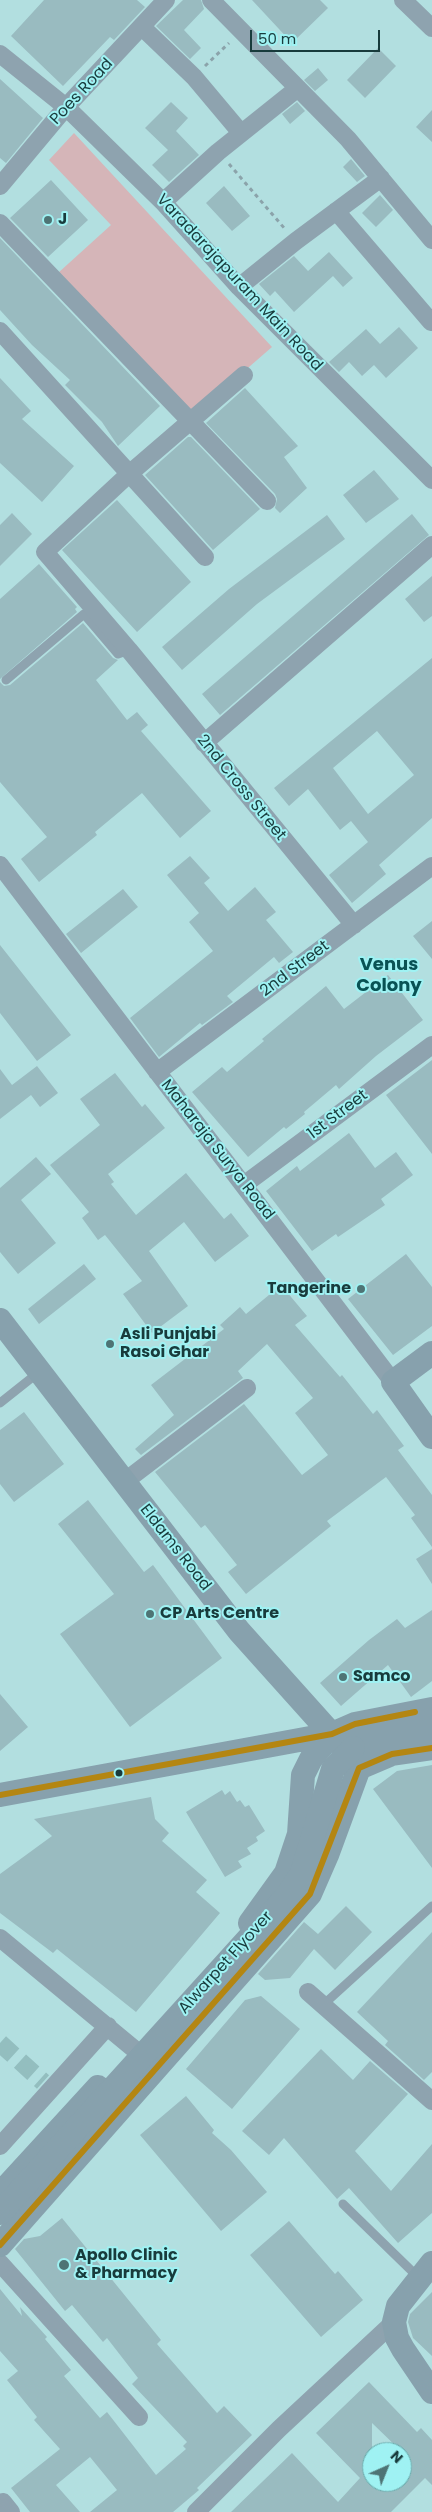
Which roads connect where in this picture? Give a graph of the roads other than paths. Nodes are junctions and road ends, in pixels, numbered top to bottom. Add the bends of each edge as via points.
1 (211, 0) edge
2 (403, 0) edge
3 (158, 3) edge
4 (142, 27) junction
5 (432, 28) edge
6 (0, 54) edge
7 (298, 88) junction
8 (66, 107) junction
9 (241, 133) junction
10 (381, 178) junction
11 (0, 186) edge
12 (163, 202) junction
13 (336, 211) junction
14 (0, 223) edge
15 (432, 240) edge
16 (239, 287) junction
17 (431, 322) dead end
18 (0, 331) edge
19 (244, 375) dead end
20 (191, 420) junction
21 (129, 474) junction
22 (432, 480) edge
23 (267, 501) dead end
24 (432, 545) edge
25 (205, 557) dead end
26 (129, 650) junction
27 (6, 680) dead end
28 (204, 743) junction
29 (0, 865) edge
30 (432, 866) edge
31 (354, 925) junction
32 (432, 1045) edge
33 (157, 1072) junction
34 (245, 1184) junction
35 (0, 1320) edge
36 (432, 1353) edge
37 (40, 1372) junction
38 (393, 1382) junction
39 (247, 1388) dead end
40 (0, 1403) edge
41 (432, 1437) edge
42 (124, 1482) junction
43 (432, 1709) edge
44 (432, 1728) edge
45 (332, 1734) junction
46 (432, 1748) edge
47 (359, 1768) junction
48 (0, 1795) edge
49 (432, 1906) edge
50 (0, 1938) edge
51 (308, 1992) dead end
52 (323, 2006) junction
53 (108, 2026) junction
54 (134, 2048) junction
55 (155, 2067) junction
56 (432, 2101) edge
57 (0, 2146) edge
58 (0, 2194) edge
59 (343, 2204) dead end
60 (0, 2213) edge
61 (0, 2245) edge
62 (0, 2263) edge
63 (425, 2271) edge
64 (394, 2322) junction
65 (432, 2392) edge
66 (139, 2416) dead end
67 (196, 2512) edge

1 - 7 street
2 - 5 street
3 - 4 street, Poes Road
4 - 8 street, Poes Road
4 - 9 street via 194,77
6 - 8 street, Varadarajapuram Main Road
7 - 9 street
7 - 10 street
8 - 11 street, Poes Road
8 - 12 street, Varadarajapuram Main Road
9 - 12 street
10 - 13 street
10 - 15 street
12 - 16 street, Varadarajapuram Main Road
13 - 16 street
13 - 17 street
14 - 20 street
16 - 22 street, Varadarajapuram Main Road
18 - 21 street
19 - 20 street
20 - 21 street
20 - 23 street
21 - 25 street
21 - 26 street, 2nd Cross Street via 45,552
24 - 28 street
26 - 27 lane via 118,654 84,614
26 - 28 street, 2nd Cross Street
28 - 31 street, 2nd Cross Street
29 - 33 street, Maharaja Surya Road
30 - 31 street, 2nd Street
31 - 33 street, 2nd Street
32 - 34 street, 1st Street
33 - 34 street, Maharaja Surya Road
34 - 38 street, Maharaja Surya Road
35 - 37 main road, Eldams Road
36 - 38 main road
37 - 40 lane
37 - 42 main road, Eldams Road
38 - 41 main road, Maharaja Surya Road
39 - 42 street
42 - 45 main road, Eldams Road via 239,1631
43 - 45 main road via 355,1724
44 - 60 main road, Alwarpet Flyover, bridge via 375,1739 353,1748 332,1769 302,1873 287,1896
45 - 47 main road, Eldams Road
45 - 48 main road
45 - 54 main road via 311,1759 303,1775 299,1834 286,1874 259,1912
46 - 47 main road via 392,1754
47 - 55 main road via 310,1894
49 - 52 lane
50 - 53 street
51 - 52 street
52 - 56 street
53 - 54 street
53 - 57 street via 47,2085
54 - 55 street
54 - 58 main road
55 - 61 main road
59 - 63 lane
62 - 66 street
63 - 64 main road via 398,2306
64 - 65 main road via 397,2338
64 - 67 street

